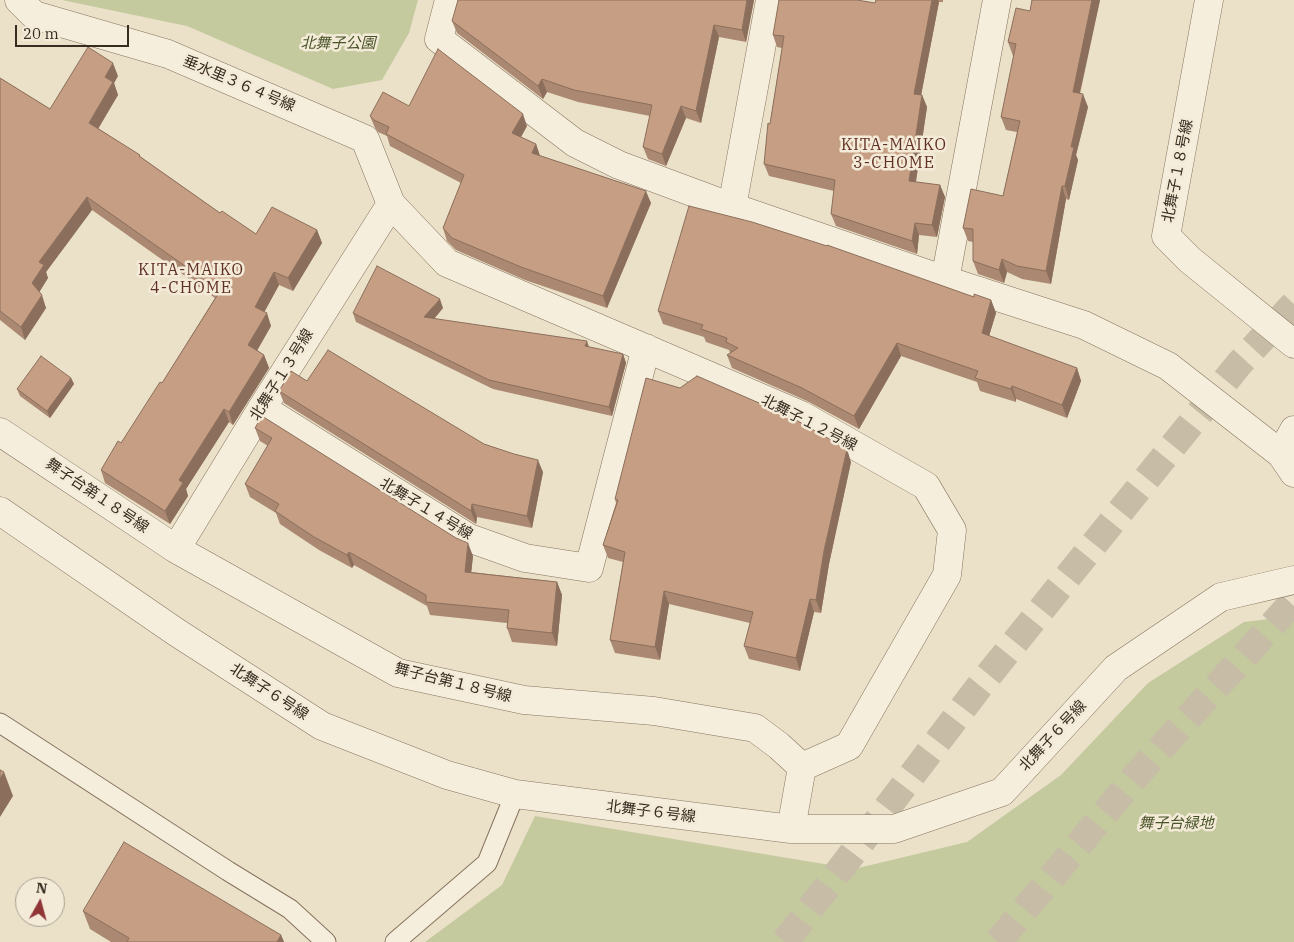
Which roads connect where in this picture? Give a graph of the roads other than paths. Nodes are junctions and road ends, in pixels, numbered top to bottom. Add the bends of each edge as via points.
1 (19, 0) edge
2 (449, 0) edge
3 (770, 0) edge
4 (997, 0) edge
5 (1209, 0) edge
6 (391, 204) junction
7 (732, 207) junction
8 (945, 280) junction
9 (1294, 344) edge
10 (646, 348) junction
11 (262, 408) junction
12 (1294, 430) edge
13 (0, 432) edge
14 (1287, 464) edge
15 (0, 511) edge
16 (176, 549) junction
17 (1294, 580) edge
18 (0, 724) edge
19 (802, 767) junction
20 (515, 794) junction
21 (791, 829) junction
22 (326, 942) edge
23 (395, 942) edge

1 - 6 street, 垂水里３６４号線 via 34,15 168,54 365,138
2 - 7 street via 439,39 575,143 620,165
3 - 7 street
4 - 8 street
5 - 9 street, 北舞子１８号線 via 1166,236 1190,260
6 - 10 street, 北舞子１２号線 via 447,263
6 - 11 street, 北舞子１３号線
7 - 8 street
8 - 14 street via 1084,325 1168,366
10 - 11 street, 北舞子１４号線 via 589,568 525,558 469,538
10 - 19 street, 北舞子１２号線 via 801,415 926,486 952,530 947,575 850,746
11 - 16 street, 北舞子１３号線
12 - 14 street
13 - 16 street, 舞子台第１８号線
15 - 20 street, 北舞子６号線 via 176,632 322,726 447,774
16 - 19 street, 舞子台第１８号線 via 398,673 524,700 654,711 755,728
17 - 21 street, 北舞子６号線 via 1221,597 1116,668 1002,792 894,829
18 - 22 lane via 290,909
19 - 21 street
20 - 21 street, 北舞子６号線
20 - 23 lane via 487,863

